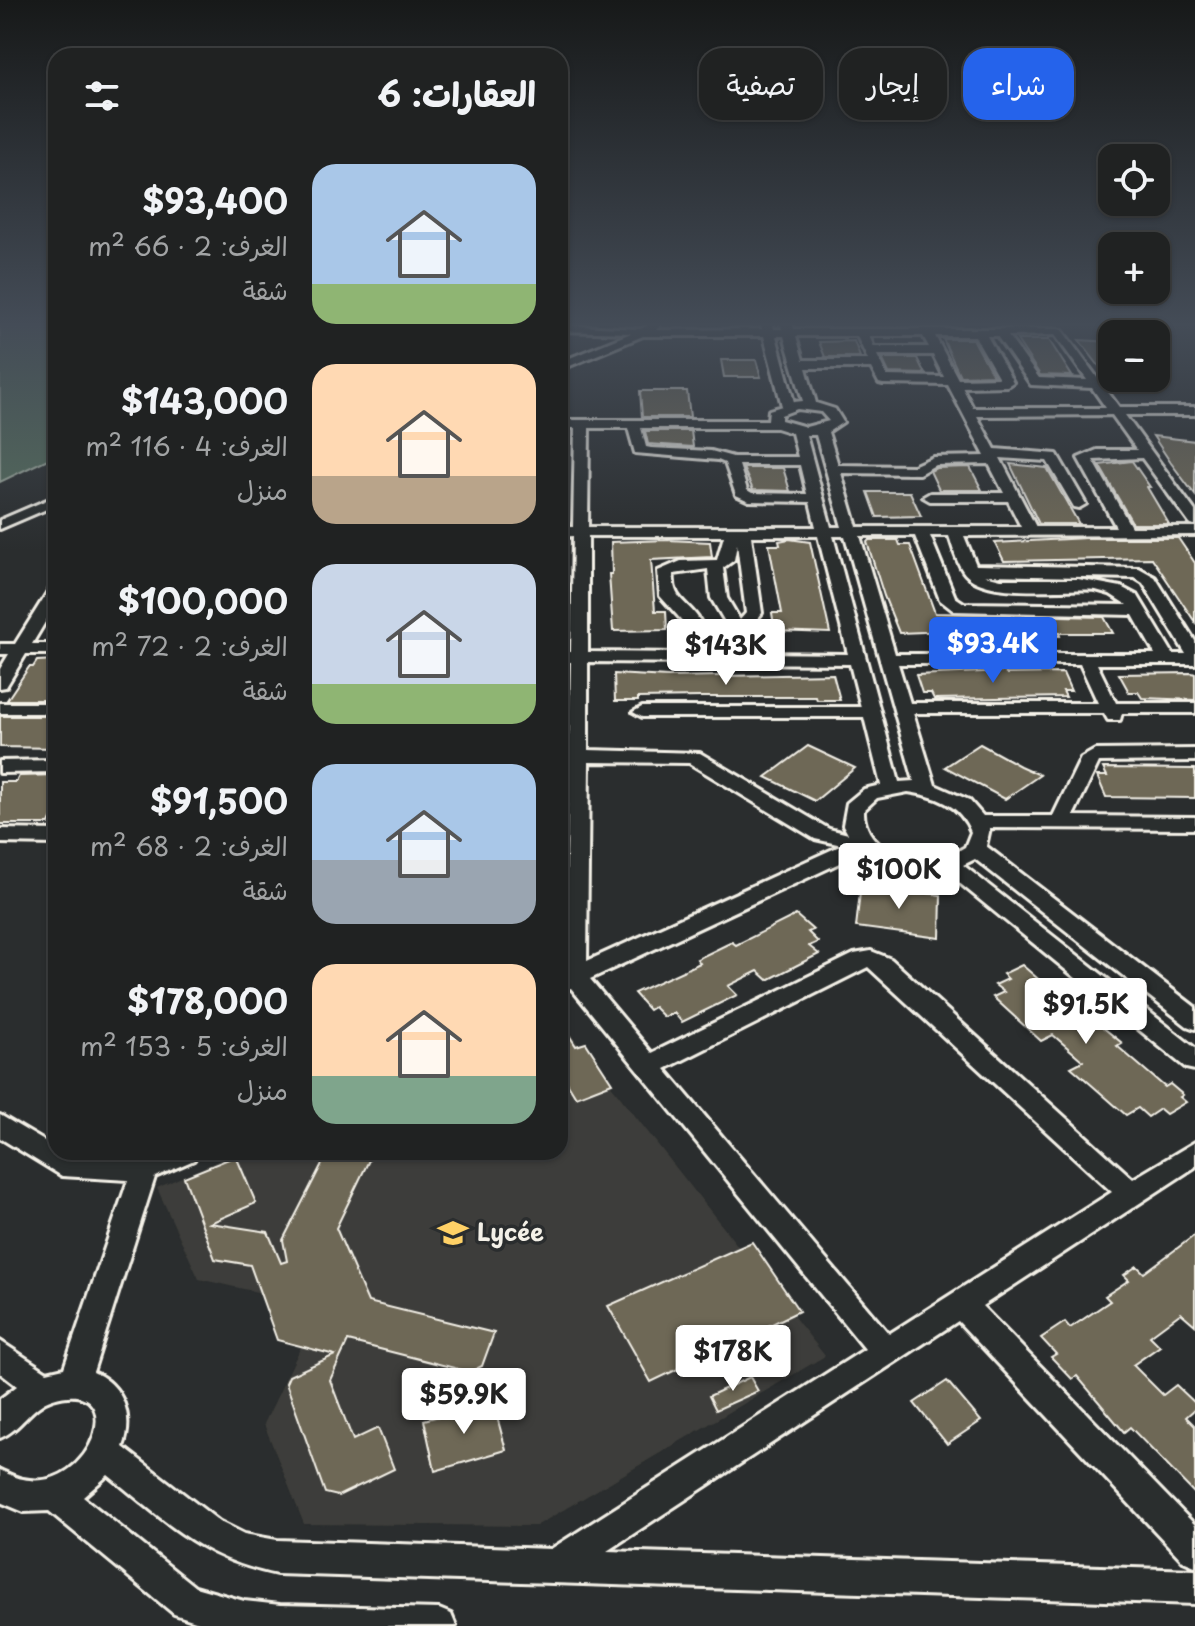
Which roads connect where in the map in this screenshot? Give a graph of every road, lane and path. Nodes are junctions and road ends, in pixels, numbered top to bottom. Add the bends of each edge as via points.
1 (787, 398) edge
2 (809, 398) edge
3 (961, 398) edge
4 (1106, 398) edge
5 (789, 406) junction
6 (811, 406) junction
7 (1195, 411) edge
8 (568, 414) edge
9 (1120, 416) junction
10 (971, 417) junction
11 (776, 418) junction
12 (1195, 421) edge
13 (571, 424) edge
14 (634, 424) junction
15 (707, 424) junction
16 (798, 430) junction
17 (821, 430) junction
18 (1147, 454) junction
19 (709, 455) junction
20 (992, 457) junction
21 (731, 461) junction
22 (806, 461) junction
23 (831, 469) junction
24 (919, 470) junction
25 (1013, 497) junction
26 (815, 498) junction
27 (48, 504) edge
28 (1079, 504) dead end
29 (941, 518) junction
30 (1195, 521) edge
31 (0, 525) edge
32 (921, 531) junction
33 (1031, 531) junction
34 (1126, 531) junction
35 (1195, 531) edge
36 (570, 532) edge
37 (738, 532) junction
38 (824, 532) junction
39 (850, 532) junction
40 (715, 565) junction
41 (970, 570) junction
42 (48, 605) edge
43 (1138, 610) junction
44 (739, 632) junction
45 (0, 649) edge
46 (22, 649) junction
47 (48, 649) edge
48 (569, 657) edge
49 (1195, 657) edge
50 (696, 658) junction
51 (734, 658) junction
52 (859, 659) junction
53 (889, 659) junction
54 (1086, 659) junction
55 (1167, 659) junction
56 (0, 683) edge
57 (0, 708) edge
58 (48, 708) edge
59 (903, 708) junction
60 (1195, 708) edge
61 (642, 712) dead end
62 (872, 712) junction
63 (1113, 714) junction
64 (1010, 719) dead end
65 (1195, 720) edge
66 (1195, 755) edge
67 (577, 756) junction
68 (48, 766) edge
69 (0, 767) edge
70 (891, 787) junction
71 (926, 788) junction
72 (978, 822) junction
73 (1060, 822) junction
74 (1195, 823) edge
75 (570, 833) edge
76 (0, 836) edge
77 (48, 837) edge
78 (863, 844) junction
79 (976, 849) junction
80 (950, 865) junction
81 (568, 980) edge
82 (1195, 1020) edge
83 (1195, 1061) edge
84 (649, 1066) junction
85 (0, 1125) edge
86 (1195, 1153) edge
87 (48, 1156) edge
88 (54, 1160) edge
89 (82, 1160) edge
90 (116, 1160) edge
91 (147, 1161) edge
92 (1132, 1194) junction
93 (962, 1305) junction
94 (887, 1354) junction
95 (0, 1355) edge
96 (75, 1381) junction
97 (43, 1387) junction
98 (0, 1423) edge
99 (105, 1453) junction
100 (0, 1486) edge
101 (55, 1495) junction
102 (1195, 1549) edge
103 (553, 1567) junction
104 (1195, 1587) edge
105 (439, 1626) edge

1 - 5 street
2 - 6 street
3 - 10 street
4 - 9 street
5 - 6 street
5 - 11 street
6 - 17 street via 836,418 833,426
7 - 9 street
8 - 11 street
9 - 10 street
9 - 12 street
9 - 18 street
10 - 20 street
11 - 15 street
11 - 16 street
13 - 14 street
13 - 36 street
14 - 15 street
14 - 19 street via 640,450 660,456
15 - 19 street
16 - 17 street
16 - 22 street
17 - 23 street
18 - 30 street
18 - 34 street via 1085,458
19 - 21 street
20 - 24 street via 933,461
20 - 25 street
20 - 28 street via 1052,457
21 - 22 street
21 - 26 street via 741,492 749,497
22 - 26 street
23 - 24 street
23 - 39 street
24 - 29 street
25 - 29 street
25 - 33 street
26 - 38 street
27 - 31 street
29 - 32 street
29 - 33 street
29 - 41 street
32 - 39 street
32 - 43 street via 948,600 960,608
33 - 34 street
34 - 35 street
36 - 37 street
36 - 48 street
37 - 38 street
37 - 40 street via 726,560
37 - 44 street via 754,613
38 - 39 street
38 - 52 street
39 - 53 street
40 - 44 street via 719,598
40 - 50 street via 681,566 664,576 670,604 694,624
41 - 43 street via 994,584 1101,587 1123,593
41 - 49 street via 1139,573 1149,580
42 - 46 street
43 - 55 street
44 - 51 street via 733,640
45 - 46 street
46 - 47 street
46 - 56 street
48 - 50 street
48 - 67 street
49 - 55 street
50 - 51 street
51 - 52 street
52 - 62 street
53 - 54 street
53 - 59 street
54 - 55 street
54 - 63 street
57 - 58 street
59 - 63 street
59 - 71 street
60 - 63 street
61 - 62 street
62 - 70 street
63 - 64 street
63 - 65 street
66 - 73 street via 1091,758
67 - 75 street
67 - 78 street via 693,757 822,834
68 - 69 street
70 - 71 street
70 - 78 street via 862,798 854,808 850,820
71 - 72 street via 958,801
72 - 73 street
72 - 79 street
73 - 74 street
75 - 81 street
76 - 77 street
78 - 80 street via 903,864
78 - 81 street
79 - 80 street
79 - 82 street
80 - 83 street
81 - 84 street
84 - 92 street via 871,959
84 - 94 street
85 - 87 street
86 - 92 street
88 - 89 street via 62,1165
90 - 91 street
91 - 96 street
92 - 93 street
93 - 94 street
93 - 102 street
94 - 103 street
95 - 97 street
96 - 97 street
96 - 99 street via 108,1401 113,1435
97 - 98 street
99 - 101 street via 92,1471
99 - 103 street via 208,1534 242,1550 277,1557
100 - 101 street via 33,1499
101 - 105 street via 186,1602 280,1622
103 - 104 street

